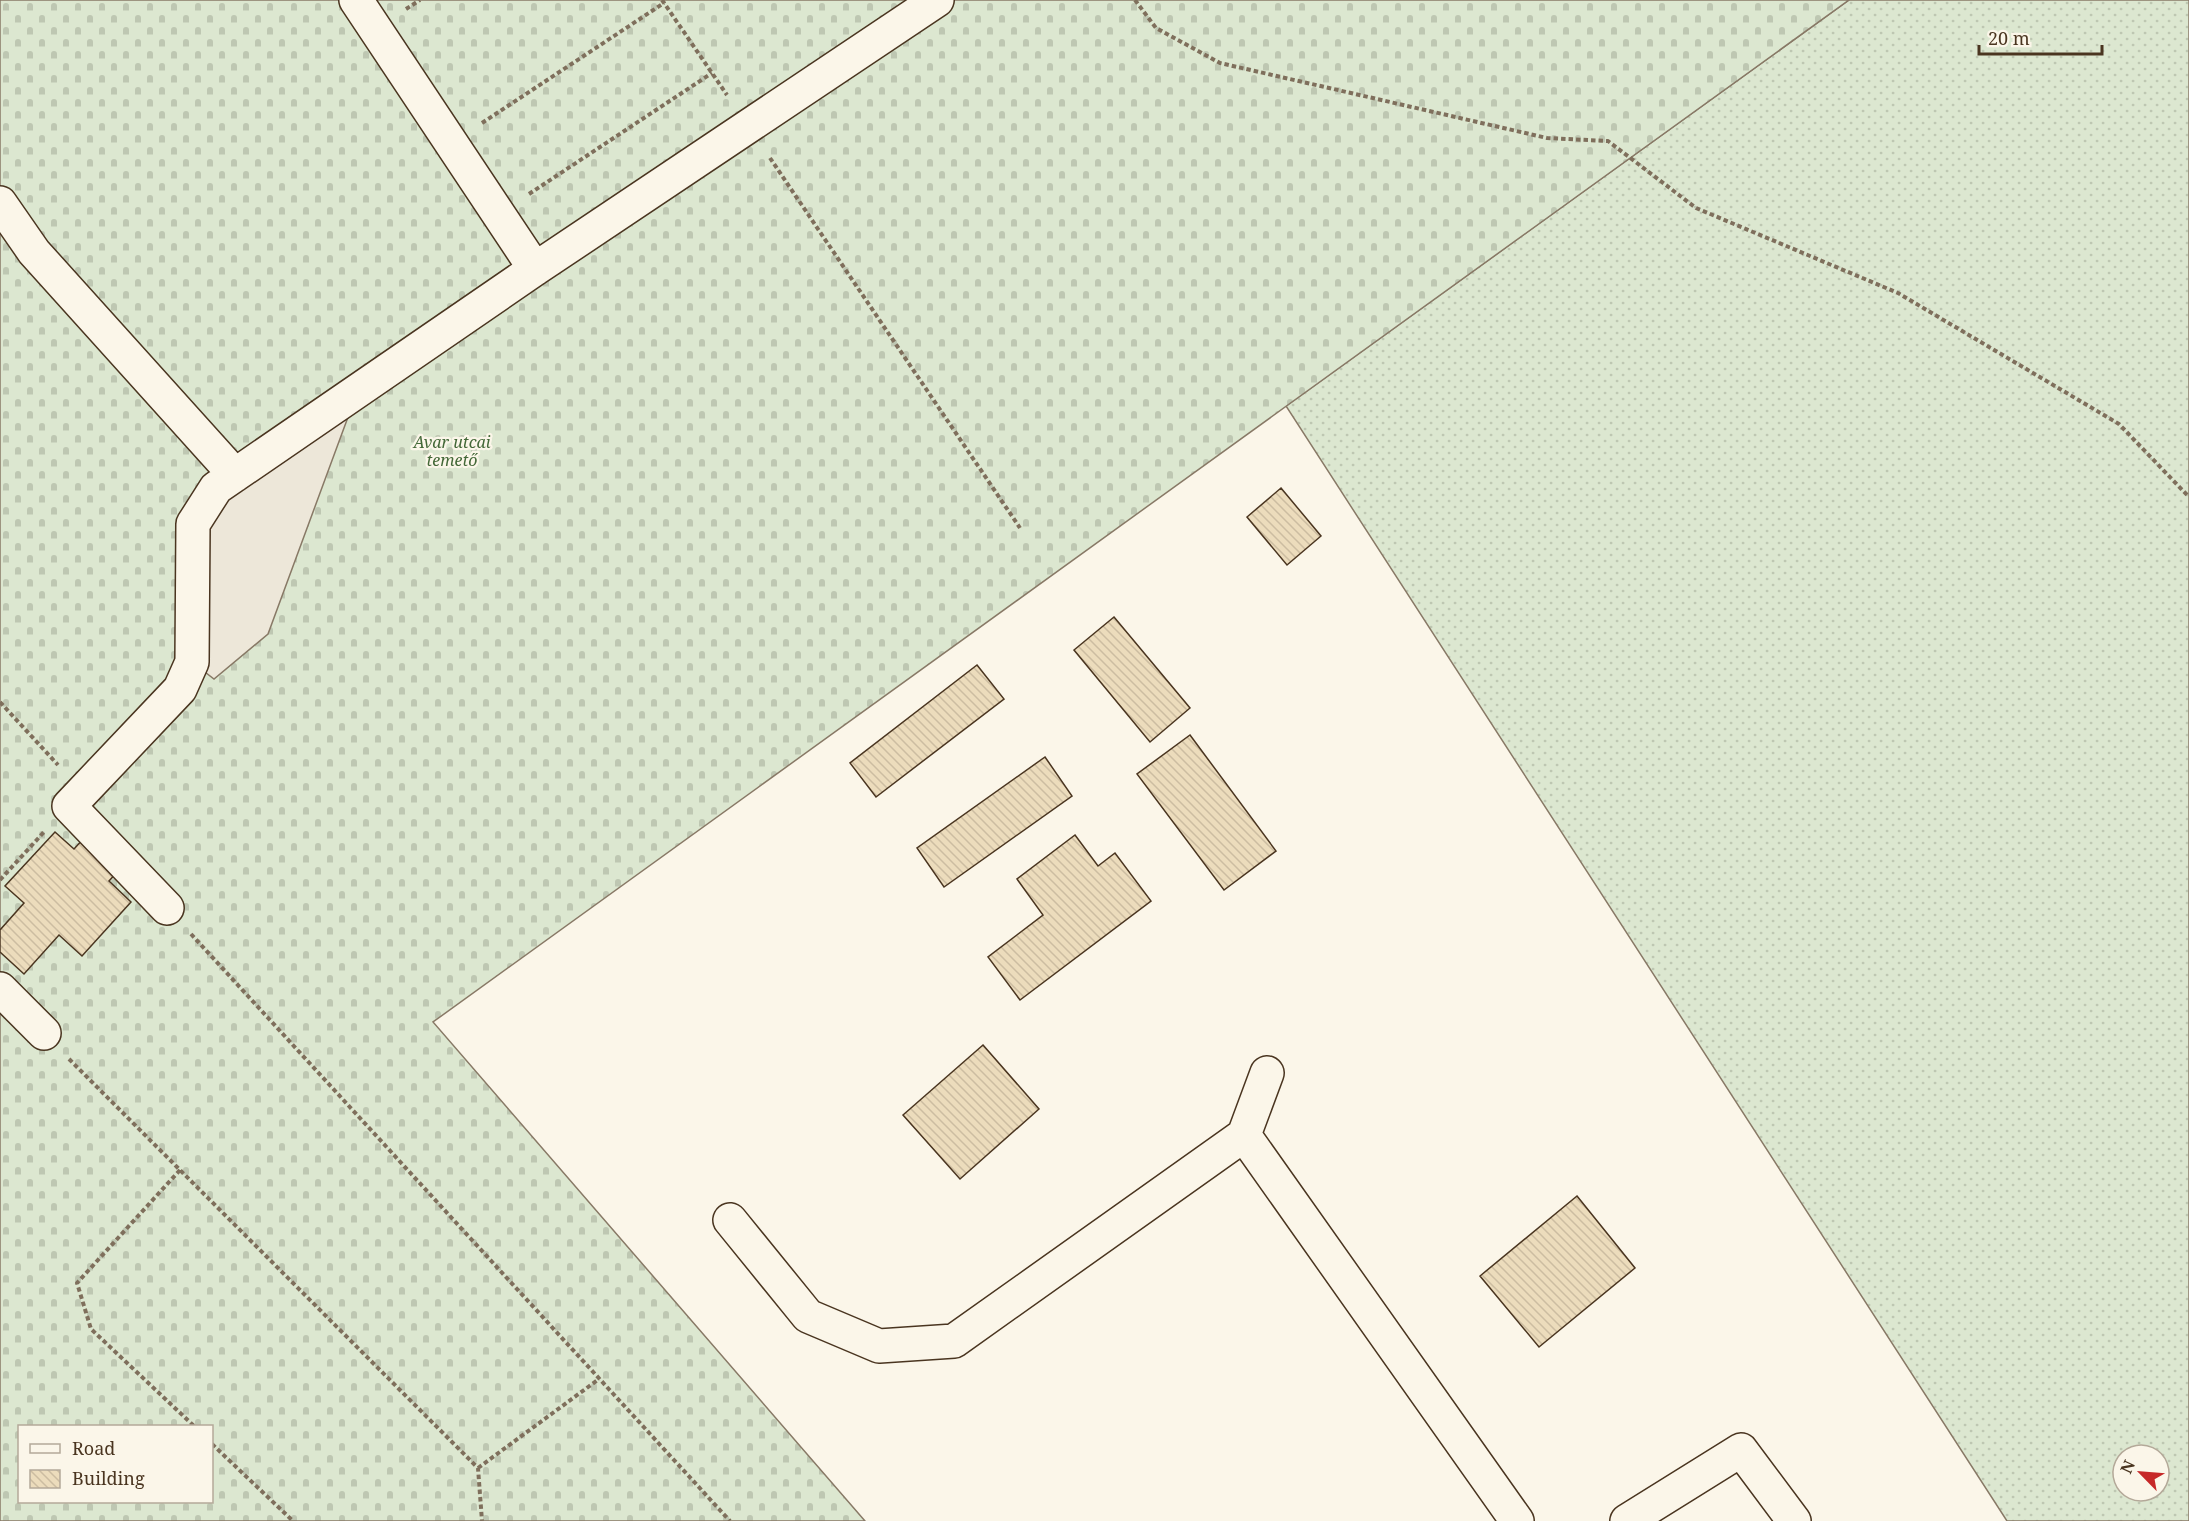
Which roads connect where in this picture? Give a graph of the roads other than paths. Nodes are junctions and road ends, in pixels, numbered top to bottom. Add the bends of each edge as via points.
1 (356, 0) edge
2 (937, 0) edge
3 (0, 203) edge
4 (535, 269) junction
5 (235, 475) junction
6 (166, 908) road end
7 (0, 989) edge
8 (44, 1033) road end
9 (1267, 1072) dead end
10 (1244, 1135) junction
11 (730, 1220) dead end
12 (1517, 1521) edge
13 (1627, 1521) edge
14 (1794, 1521) edge

1 - 4 lane
2 - 4 lane
3 - 5 lane via 34,252
4 - 5 lane
5 - 6 lane via 216,488 193,524 192,662 180,689 76,799
7 - 8 lane
9 - 10 lane
10 - 11 lane via 954,1341 879,1346 808,1316
10 - 12 lane
13 - 14 lane via 1741,1450

